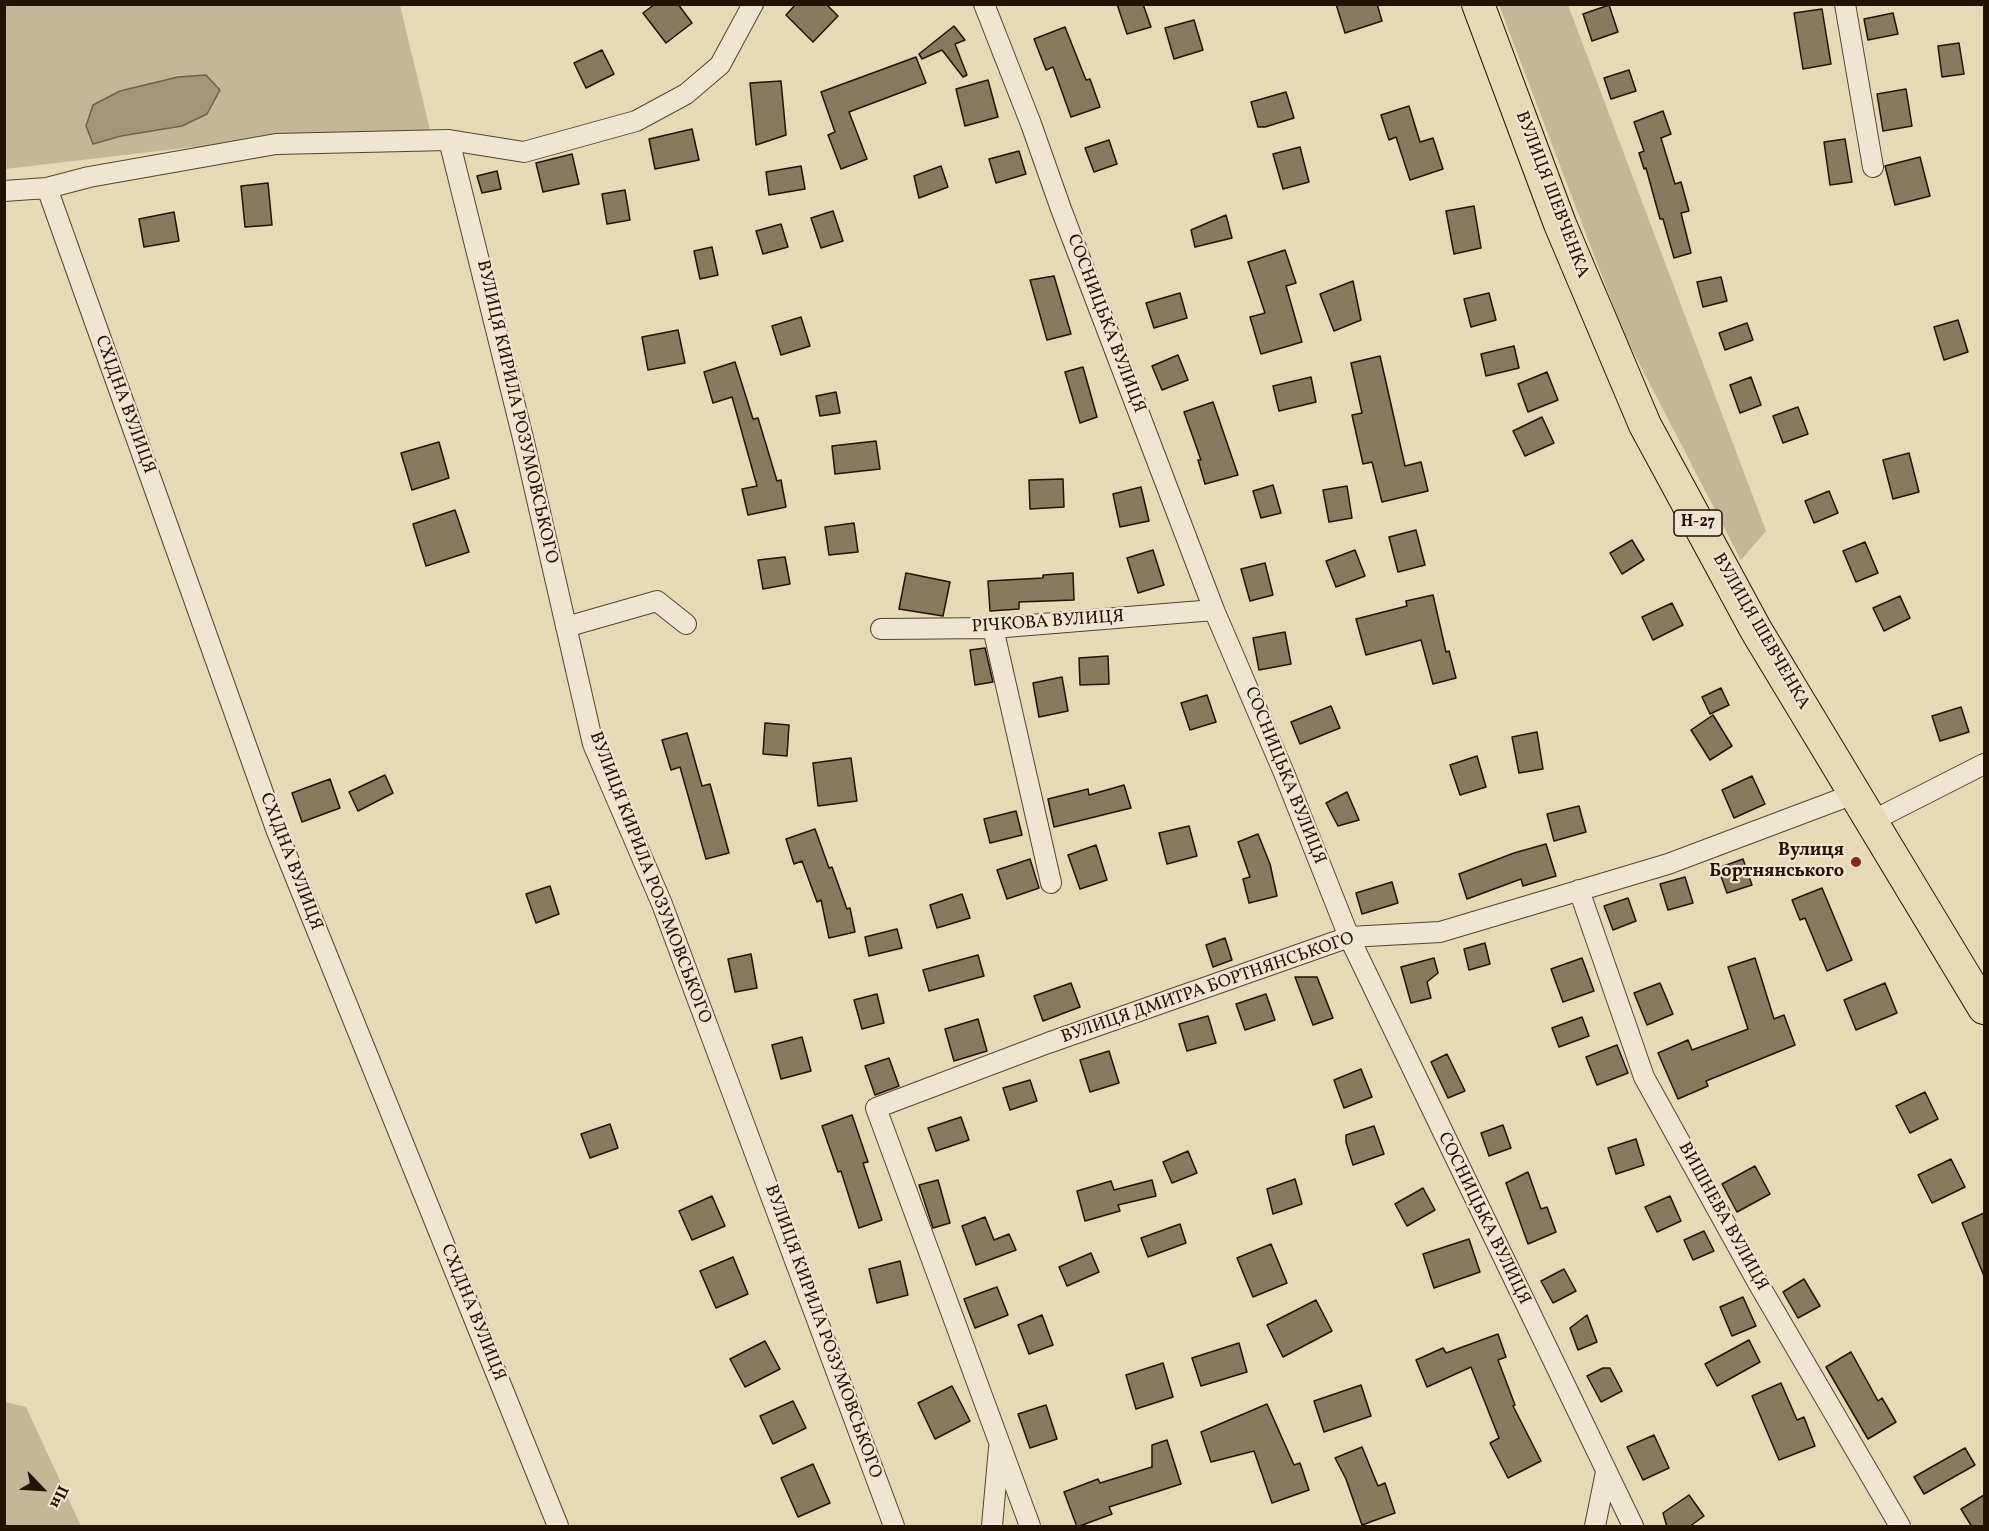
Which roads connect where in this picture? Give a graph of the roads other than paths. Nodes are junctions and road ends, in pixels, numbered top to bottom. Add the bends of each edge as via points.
1 (753, 4) edge
2 (984, 4) edge
3 (1478, 4) edge
4 (1845, 4) edge
5 (450, 140) junction
6 (1873, 167) dead end
7 (46, 188) junction
8 (4, 191) edge
9 (1214, 610) junction
10 (686, 624) dead end
11 (566, 627) junction
12 (993, 628) junction
13 (881, 629) dead end
14 (1984, 764) edge
15 (1854, 794) junction
16 (1870, 822) junction
17 (1051, 883) dead end
18 (1579, 890) junction
19 (1348, 937) junction
20 (1984, 1008) edge
21 (999, 1440) junction
22 (1606, 1472) junction
23 (558, 1527) edge
24 (894, 1527) edge
25 (992, 1527) edge
26 (1030, 1527) edge
27 (1594, 1527) edge
28 (1633, 1527) edge
29 (1900, 1527) edge

1 - 5 street via 720,65 686,94 636,121 524,152
2 - 9 street, СОСНИЦЬКА ВУЛИЦЯ
3 - 15 main road, ВУЛИЦЯ ШЕВЧЕНКА / Н-27 via 1560,224 1645,425 1756,630
4 - 6 street
5 - 7 street via 276,144
5 - 11 street, ВУЛИЦЯ КИРИЛА РОЗУМОВСЬКОГО
7 - 8 street
7 - 23 street, СХІДНА ВУЛИЦЯ via 276,829
9 - 12 street, РІЧКОВА ВУЛИЦЯ
9 - 19 street, СОСНИЦЬКА ВУЛИЦЯ
10 - 11 street via 657,601
11 - 24 street, ВУЛИЦЯ КИРИЛА РОЗУМОВСЬКОГО via 593,744 662,904
12 - 13 street, РІЧКОВА ВУЛИЦЯ
12 - 17 street
14 - 16 street
15 - 16 main road, ВУЛИЦЯ ШЕВЧЕНКА / Н-27
15 - 18 street, ВУЛИЦЯ ДМИТРА БОРТНЯНСЬКОГО via 1668,864
16 - 20 main road, ВУЛИЦЯ ШЕВЧЕНКА / Н-27
18 - 19 street, ВУЛИЦЯ ДМИТРА БОРТНЯНСЬКОГО via 1440,932
18 - 29 street, ВИШНЕВА ВУЛИЦЯ via 1644,1077
19 - 21 street, ВУЛИЦЯ ДМИТРА БОРТНЯНСЬКОГО via 1048,1042 876,1108
19 - 22 street, СОСНИЦЬКА ВУЛИЦЯ
21 - 25 street
21 - 26 street
22 - 27 street
22 - 28 street, СОСНИЦЬКА ВУЛИЦЯ

